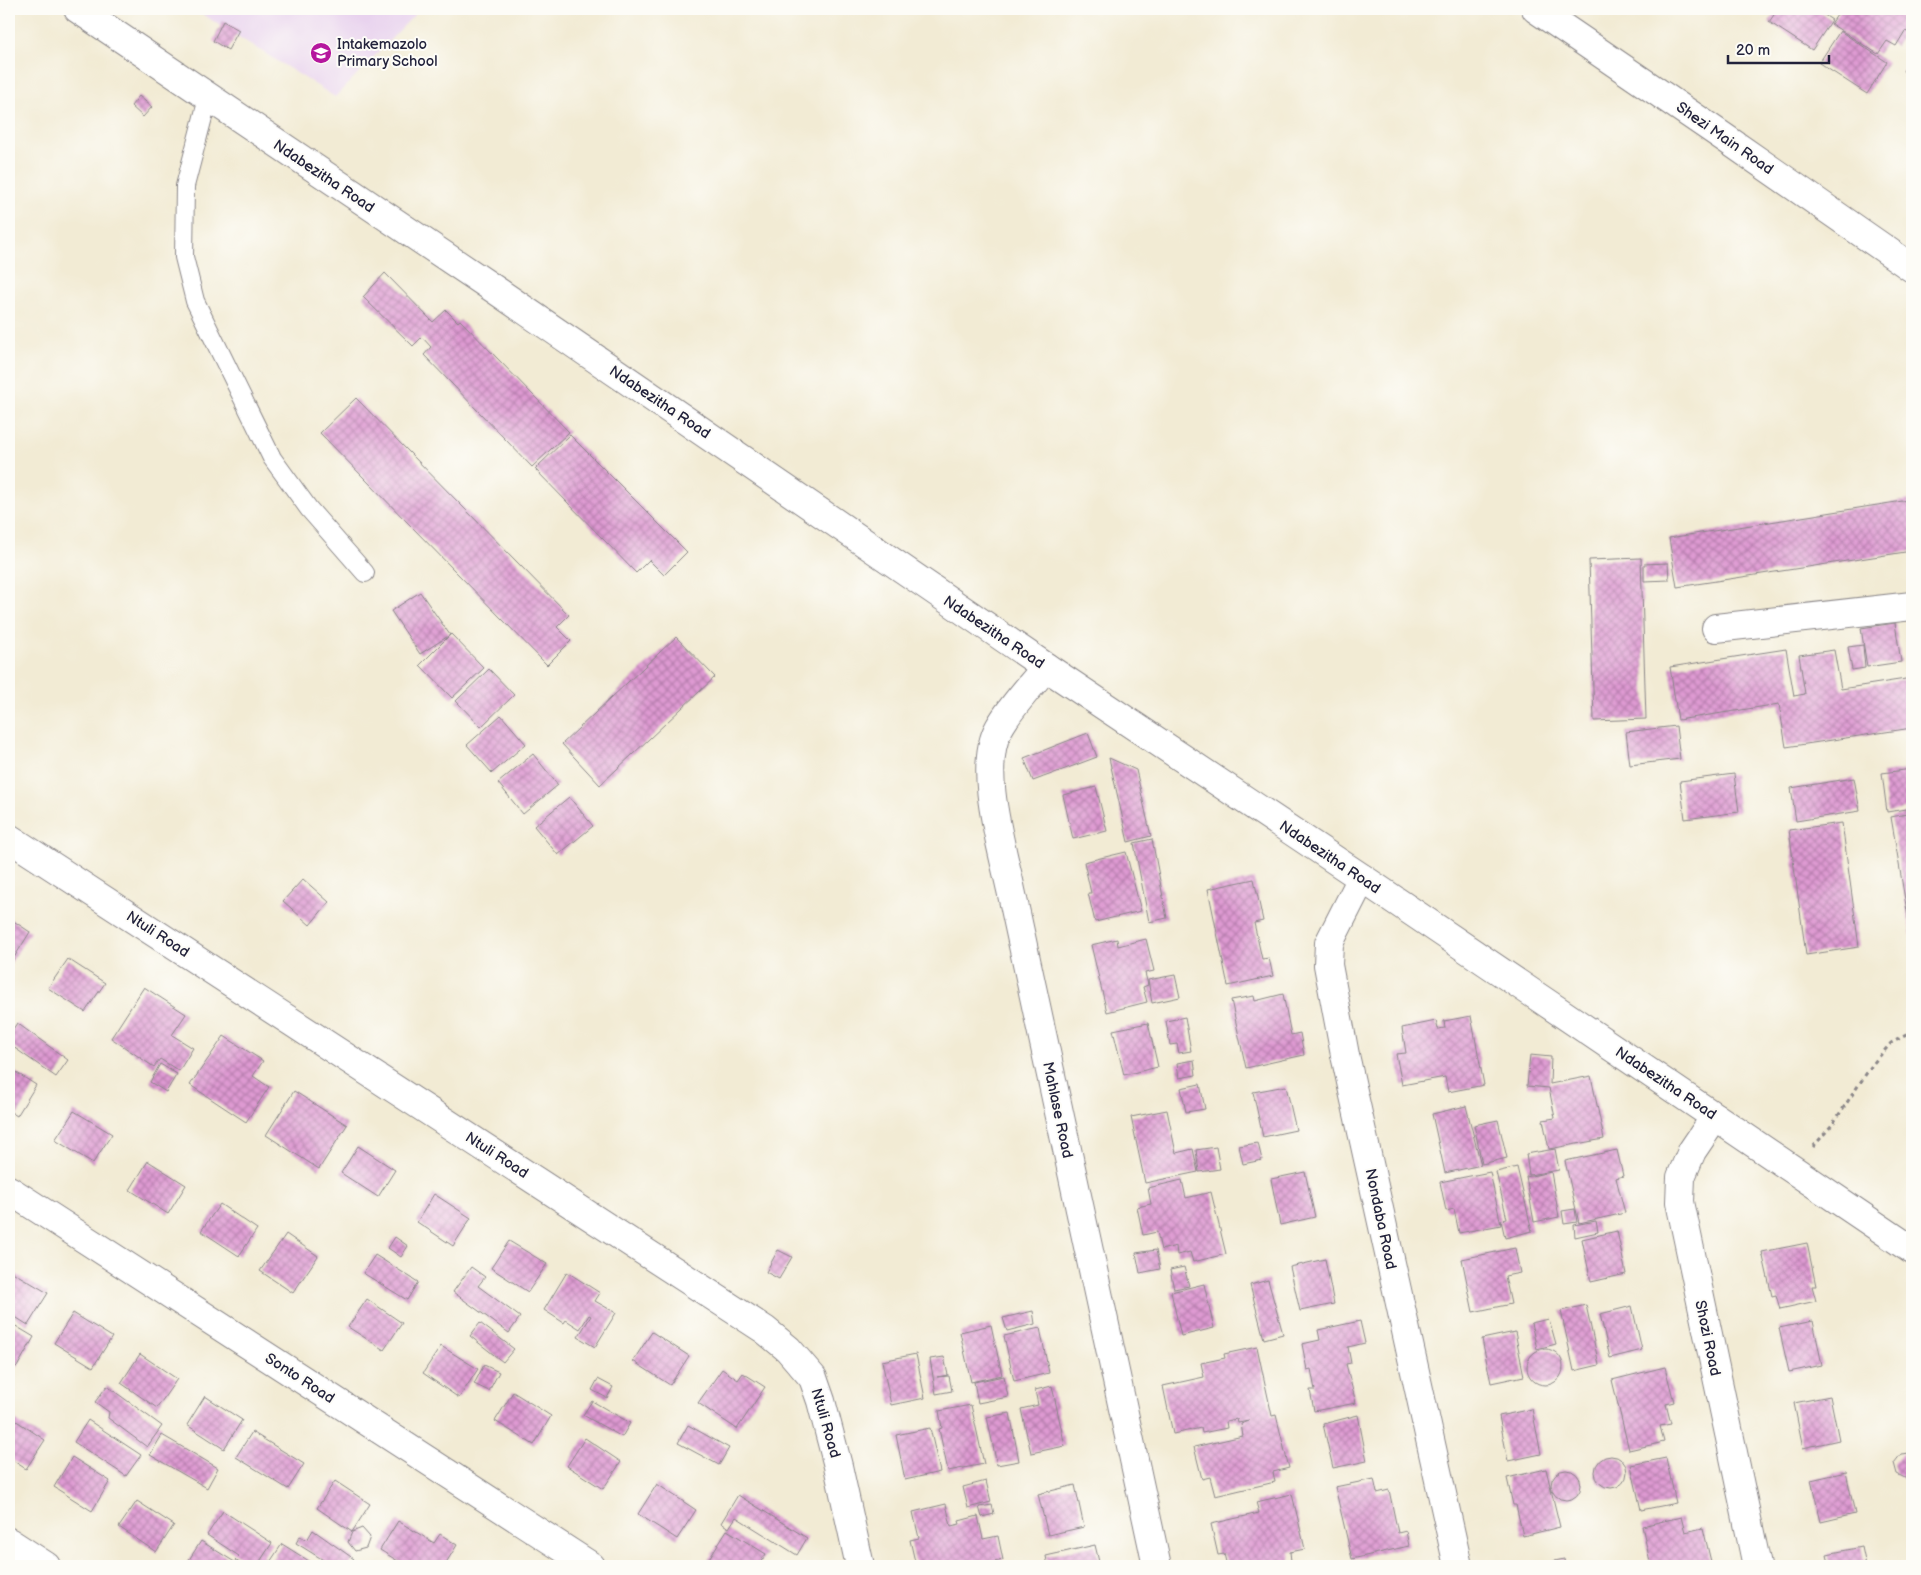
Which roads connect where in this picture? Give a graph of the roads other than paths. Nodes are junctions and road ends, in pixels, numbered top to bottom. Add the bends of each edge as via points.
1 (78, 9) edge
2 (1536, 9) edge
3 (115, 20) edge
4 (208, 98) junction
5 (1912, 268) edge
6 (365, 573) dead end
7 (1912, 606) edge
8 (1716, 628) dead end
9 (1046, 667) junction
10 (9, 838) edge
11 (1362, 878) junction
12 (1715, 1117) junction
13 (9, 1190) edge
14 (1912, 1250) edge
15 (9, 1542) edge
16 (46, 1566) edge
17 (591, 1566) edge
18 (860, 1566) edge
19 (1157, 1566) edge
20 (1458, 1566) edge
21 (1757, 1566) edge

1 - 3 street, Ndabezitha Road
2 - 5 street, Shezi Main Road
3 - 4 street, Ndabezitha Road
4 - 6 lane via 185,186 184,257 195,301 272,458 309,509
4 - 9 street, Ndabezitha Road via 497,291
7 - 8 street
9 - 11 street, Ndabezitha Road
9 - 19 street, Mahlase Road via 998,728 989,773 1010,890
10 - 18 street, Ntuli Road via 766,1330 788,1349 812,1378 821,1400
11 - 12 street, Ndabezitha Road
11 - 20 street, Nondaba Road via 1329,943 1328,965
12 - 14 street, Ndabezitha Road
12 - 21 street, Shozi Road via 1692,1151 1681,1177 1680,1202
13 - 17 street, Sonto Road
15 - 16 street

